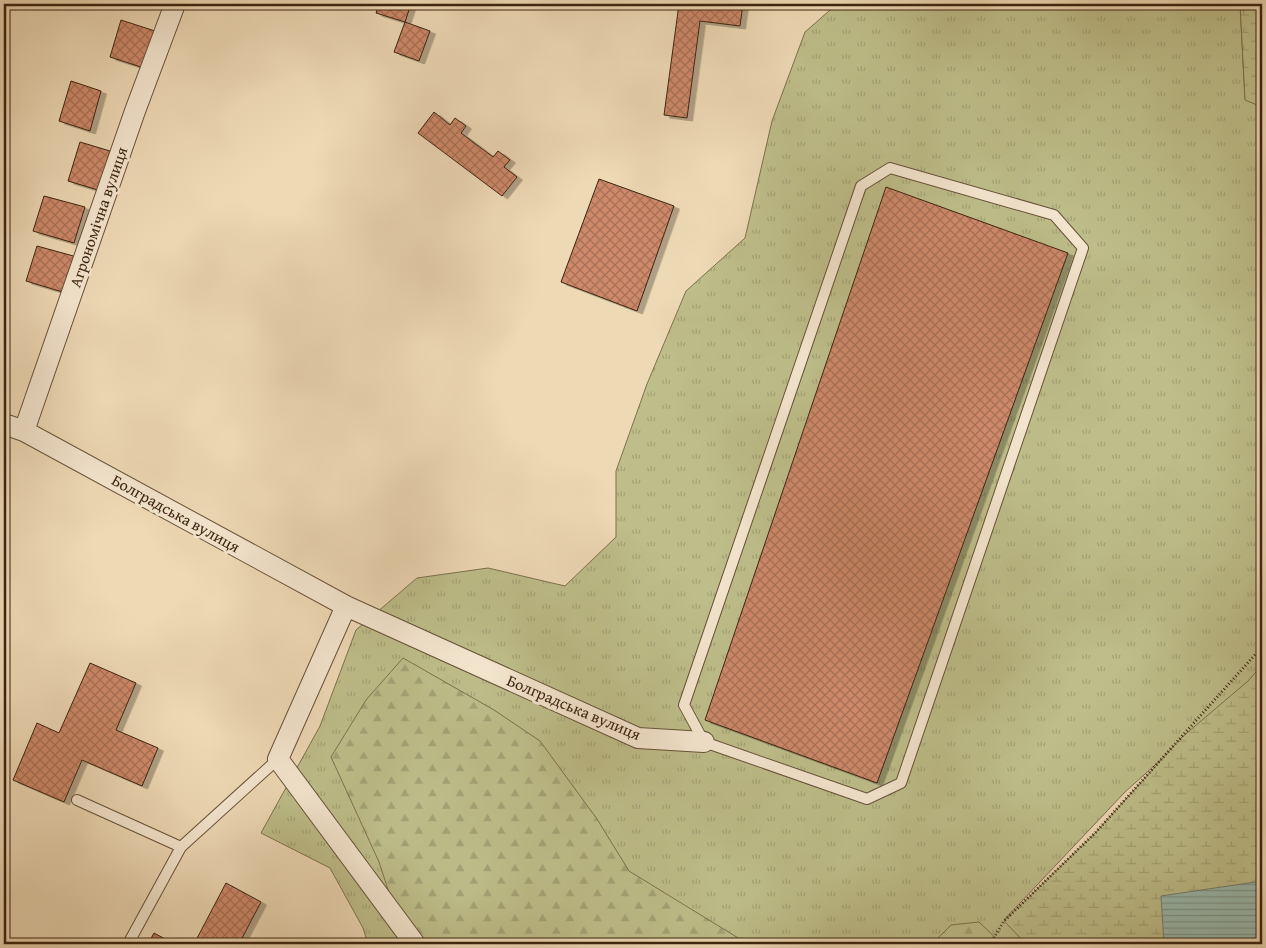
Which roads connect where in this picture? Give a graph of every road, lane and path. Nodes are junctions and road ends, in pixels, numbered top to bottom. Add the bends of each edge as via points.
1 (175, 4) edge
2 (4, 424) edge
3 (24, 431) junction
4 (346, 606) junction
5 (1262, 647) edge
6 (704, 742) junction
7 (278, 759) junction
8 (77, 800) dead end
9 (181, 846) junction
10 (128, 944) edge
11 (415, 944) edge
12 (990, 944) edge

1 - 3 street, Агрономічна вулиця
2 - 3 street, Болградська вулиця
3 - 4 street, Болградська вулиця
4 - 6 street, Болградська вулиця via 638,738
4 - 7 street
5 - 12 path via 1096,832 1004,921
6 - 6 lane, Болградська вулиця via 684,705 861,186 890,168 1054,215 1083,248 901,783 867,799
7 - 9 lane
7 - 11 street
8 - 9 lane
9 - 10 lane

